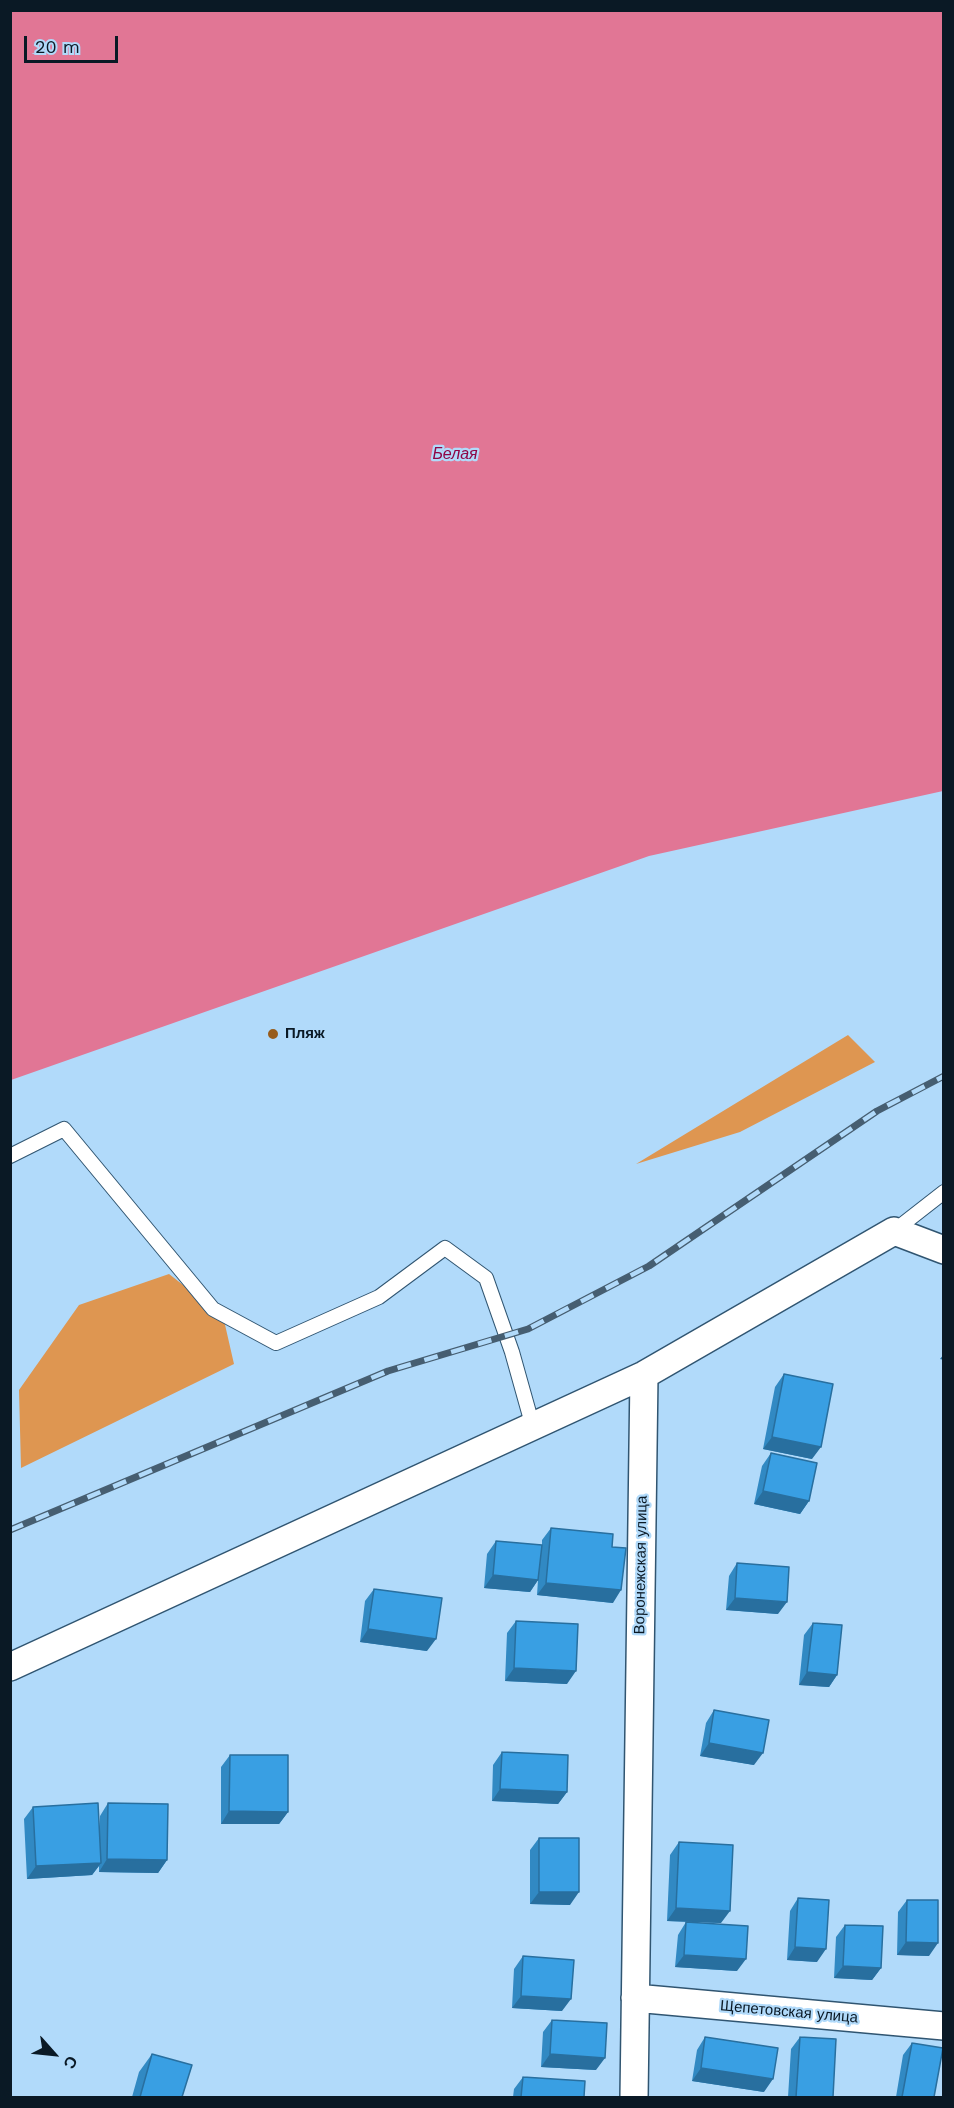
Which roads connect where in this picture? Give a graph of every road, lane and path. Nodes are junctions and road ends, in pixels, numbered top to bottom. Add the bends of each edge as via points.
1 (10, 1156) edge
2 (944, 1192) edge
3 (894, 1231) junction
4 (944, 1250) edge
5 (644, 1375) junction
6 (532, 1427) junction
7 (10, 1666) edge
8 (635, 1998) junction
9 (944, 2025) edge
10 (634, 2097) edge

1 - 6 lane via 64,1129 213,1309 276,1343 379,1297 445,1248 486,1278 512,1352
2 - 3 lane
3 - 4 street
3 - 5 street
5 - 6 street
5 - 8 street, Воронежская улица
6 - 7 street
8 - 9 street, Щепетовская улица
8 - 10 street, Воронежская улица

